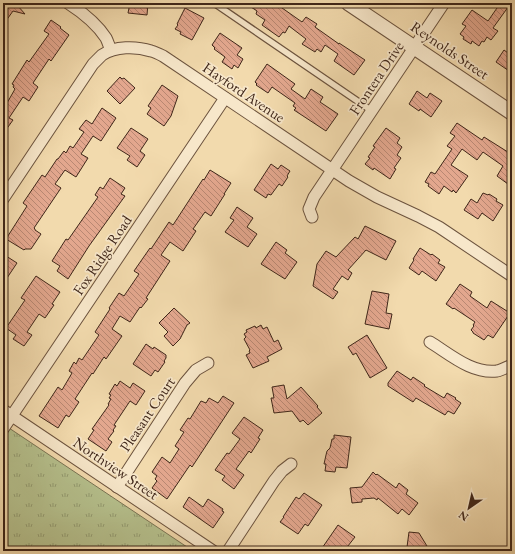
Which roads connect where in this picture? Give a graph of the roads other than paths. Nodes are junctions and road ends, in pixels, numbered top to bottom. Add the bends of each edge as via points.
1 (68, 3) edge
2 (214, 3) edge
3 (348, 3) edge
4 (444, 3) edge
5 (415, 47) junction
6 (111, 50) junction
7 (225, 98) junction
8 (372, 111) junction
9 (512, 113) edge
10 (333, 170) junction
11 (3, 199) edge
12 (312, 217) dead end
13 (512, 276) edge
14 (430, 342) dead end
15 (208, 363) dead end
16 (512, 365) edge
17 (7, 413) edge
18 (3, 429) edge
19 (291, 464) dead end
20 (117, 487) junction
21 (213, 551) edge
22 (228, 551) edge

1 - 6 street via 96,26 106,38
2 - 8 lane
3 - 5 street, Reynolds Street
4 - 5 street, Frontera Drive
5 - 8 street, Frontera Drive
5 - 9 street, Reynolds Street
6 - 7 street, Hayford Avenue via 138,48 163,56
6 - 11 street via 93,64
7 - 10 street, Hayford Avenue
7 - 17 street, Fox Ridge Road
8 - 10 street, Frontera Drive
10 - 12 street, Frontera Drive via 314,197 309,209
10 - 13 street, Hayford Avenue via 377,197 439,227
14 - 16 street via 467,366 482,371 498,371
15 - 20 street, Pleasant Court via 196,370 185,383
17 - 18 street, Fox Ridge Road
17 - 20 street, Northview Street
19 - 22 street via 274,481
20 - 21 street, Northview Street

